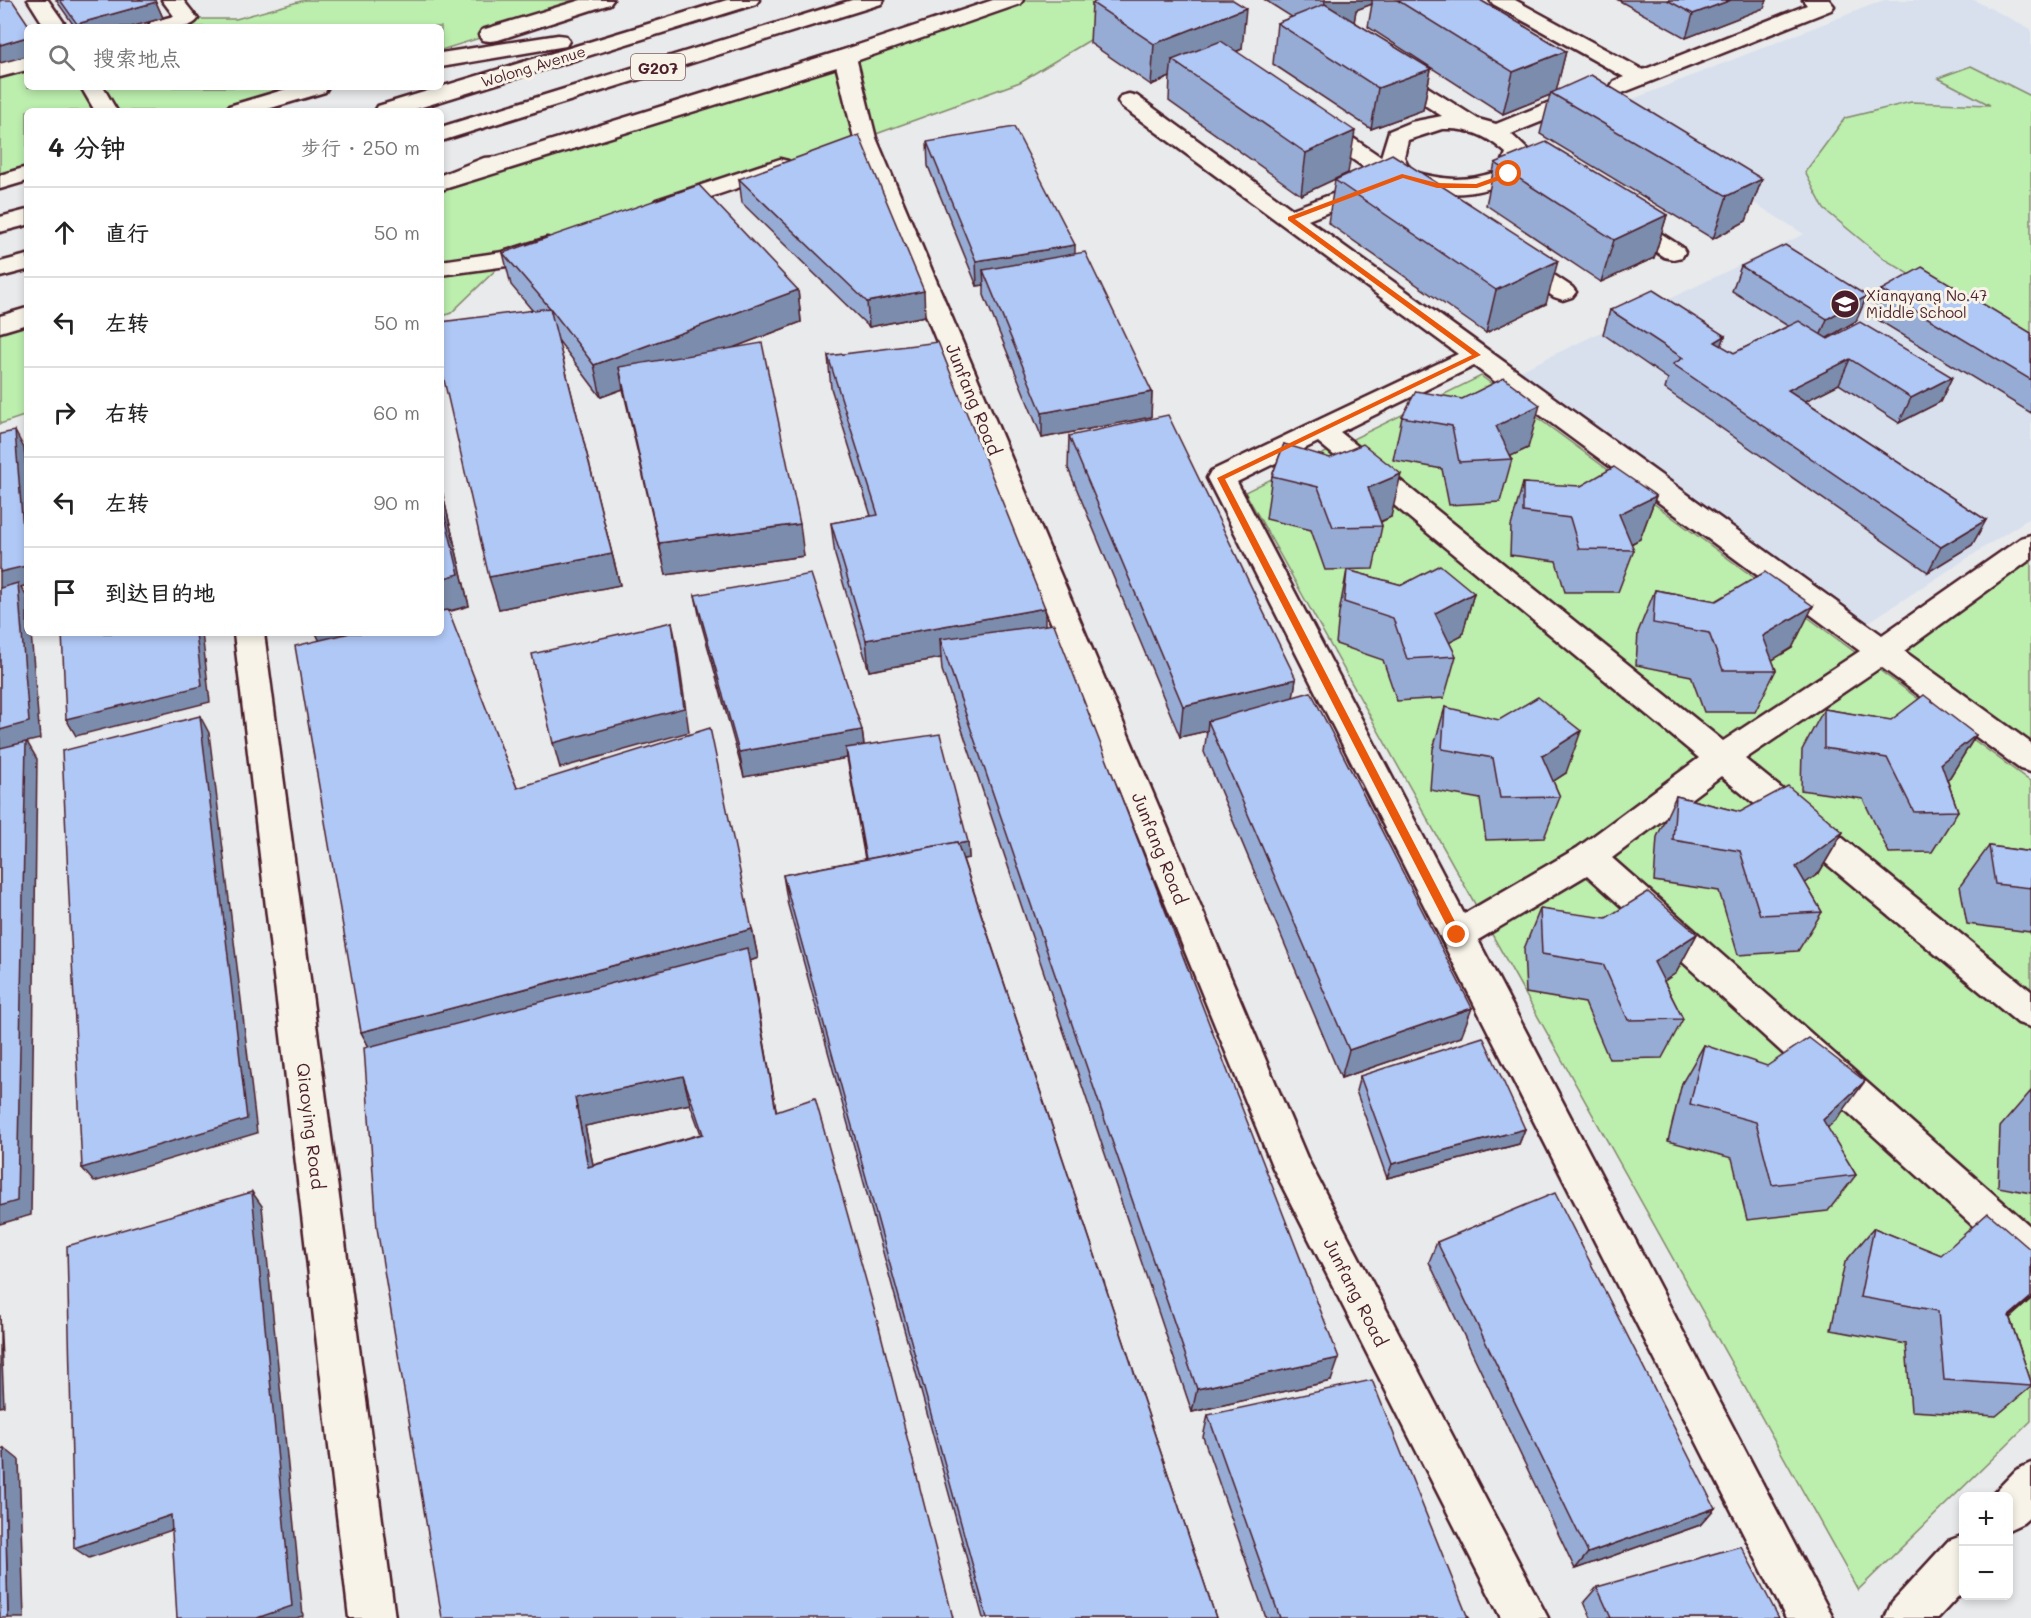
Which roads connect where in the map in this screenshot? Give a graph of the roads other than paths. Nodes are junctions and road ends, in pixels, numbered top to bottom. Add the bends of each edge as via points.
1 (38, 0) edge
2 (172, 0) edge
3 (603, 0) edge
4 (749, 0) edge
5 (874, 0) edge
6 (892, 0) edge
7 (1013, 0) edge
8 (1500, 0) edge
9 (1813, 0) edge
10 (851, 7) junction
11 (681, 21) junction
12 (54, 24) edge
13 (170, 24) edge
14 (444, 49) edge
15 (710, 51) junction
16 (845, 57) junction
17 (444, 60) edge
18 (1374, 63) edge
19 (24, 64) edge
20 (0, 70) edge
21 (94, 90) edge
22 (307, 90) edge
23 (1587, 95) edge
24 (1129, 101) dead end
25 (104, 108) edge
26 (247, 108) edge
27 (396, 108) edge
28 (1301, 113) edge
29 (1484, 129) junction
30 (444, 133) edge
31 (798, 160) edge
32 (474, 172) junction
33 (24, 175) edge
34 (1399, 177) junction
35 (0, 182) edge
36 (444, 182) edge
37 (1435, 205) edge
38 (1605, 208) edge
39 (641, 213) edge
40 (24, 218) edge
41 (1290, 218) junction
42 (0, 225) edge
43 (563, 240) edge
44 (1494, 246) edge
45 (1673, 252) dead end
46 (24, 263) edge
47 (444, 268) edge
48 (0, 270) edge
49 (1563, 292) dead end
50 (24, 317) edge
51 (0, 324) edge
52 (1477, 355) junction
53 (1322, 430) junction
54 (2031, 545) edge
55 (249, 636) edge
56 (1882, 651) junction
57 (1722, 758) junction
58 (2031, 760) edge
59 (1589, 857) junction
60 (1457, 935) junction
61 (2031, 1012) edge
62 (2031, 1253) edge
63 (2031, 1485) edge
64 (2013, 1503) edge
65 (1959, 1562) edge
66 (372, 1618) edge
67 (1525, 1618) edge
68 (1810, 1618) edge
69 (1908, 1618) edge

1 - 12 main road
2 - 13 main road via 188,19
3 - 14 main road
4 - 11 main road, Wolong Avenue / G207
5 - 10 main road, G207
6 - 10 main road
7 - 16 main road
8 - 9 main road via 1632,82 1824,6
10 - 15 main road, G207
11 - 17 main road, Wolong Avenue / G207
11 - 27 main road, Wolong Avenue / G207
15 - 30 main road, G207
15 - 32 main road, G207
16 - 32 main road
16 - 67 main road, Junfang Road via 854,142 1292,1168
18 - 29 main road
19 - 20 main road
21 - 25 main road
22 - 26 main road
23 - 29 main road
24 - 41 main road
28 - 34 main road
29 - 34 main road via 1453,120 1421,125 1397,136 1392,157
29 - 34 main road via 1527,158 1509,174 1477,186 1437,186
31 - 39 main road
32 - 36 main road, G207
33 - 35 main road
34 - 37 main road
34 - 41 main road
38 - 45 main road
40 - 42 main road
41 - 52 main road
43 - 47 main road via 507,259
44 - 49 main road
46 - 48 main road
50 - 51 main road
52 - 53 main road
52 - 56 main road
53 - 57 main road
53 - 60 main road via 1221,478
54 - 56 main road
55 - 66 main road, Qiaoying Road
56 - 57 main road
56 - 58 main road
57 - 59 main road
57 - 61 main road
59 - 60 main road
59 - 62 main road
60 - 68 main road
63 - 64 main road
65 - 69 main road

